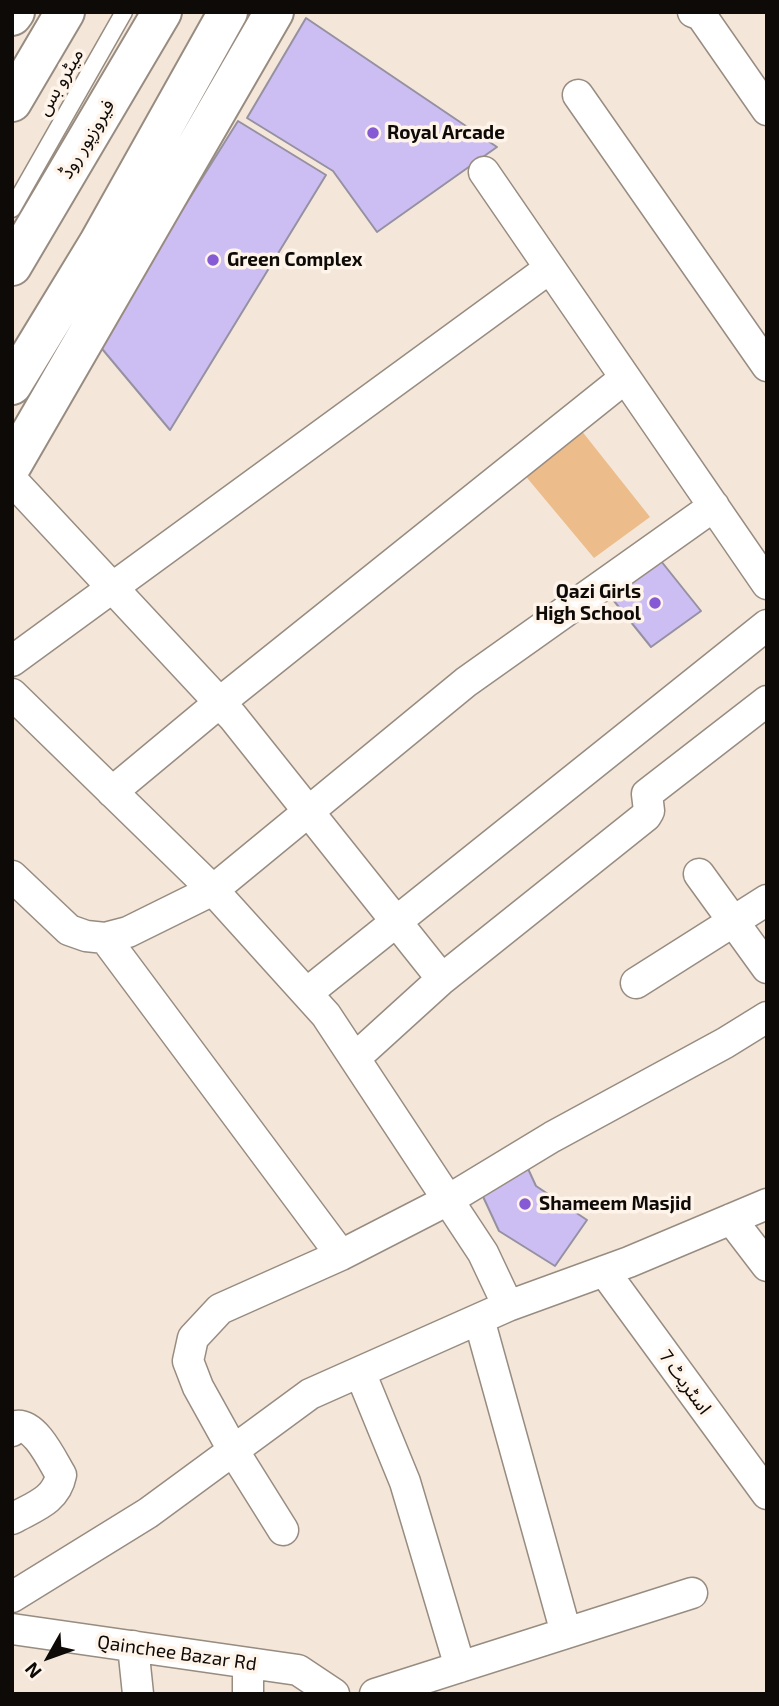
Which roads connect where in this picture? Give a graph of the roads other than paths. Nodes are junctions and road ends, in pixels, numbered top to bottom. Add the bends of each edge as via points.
1 (65, 12) edge
2 (124, 12) edge
3 (162, 12) edge
4 (228, 12) edge
5 (274, 12) edge
6 (700, 13) edge
7 (578, 95) dead end
8 (12, 102) edge
9 (767, 110) edge
10 (484, 172) dead end
11 (12, 209) edge
12 (12, 266) edge
13 (550, 268) junction
14 (767, 366) edge
15 (625, 379) junction
16 (12, 385) edge
17 (12, 465) edge
18 (12, 480) edge
19 (714, 506) junction
20 (767, 584) edge
21 (112, 587) junction
22 (767, 625) edge
23 (12, 661) edge
24 (12, 694) edge
25 (767, 701) edge
26 (219, 703) junction
27 (112, 792) junction
28 (308, 810) junction
29 (699, 874) dead end
30 (12, 876) edge
31 (213, 890) junction
32 (767, 900) edge
33 (397, 921) junction
34 (734, 921) junction
35 (105, 938) junction
36 (767, 968) edge
37 (442, 979) junction
38 (636, 983) dead end
39 (307, 993) junction
40 (767, 1017) edge
41 (355, 1058) junction
42 (448, 1200) junction
43 (767, 1204) edge
44 (731, 1219) junction
45 (341, 1255) junction
46 (767, 1266) edge
47 (604, 1271) junction
48 (508, 1306) junction
49 (479, 1319) junction
50 (360, 1372) junction
51 (12, 1431) edge
52 (233, 1450) junction
53 (767, 1494) edge
54 (12, 1519) edge
55 (283, 1530) dead end
56 (692, 1593) dead end
57 (12, 1597) edge
58 (12, 1629) edge
59 (566, 1633) junction
60 (133, 1646) junction
61 (248, 1663) junction
62 (460, 1667) junction
63 (138, 1694) edge
64 (248, 1694) edge
65 (334, 1694) edge
66 (375, 1694) edge

1 - 8 main road
2 - 11 lane, میٹرو بس
3 - 12 main road, فیروزپور روڈ
4 - 16 main road via 98,244
5 - 17 main road
6 - 9 street
7 - 14 street
10 - 13 street
13 - 15 street
13 - 21 street
15 - 19 street
15 - 26 street
18 - 21 street
19 - 20 street
19 - 28 street via 466,682
21 - 23 street
21 - 26 street
22 - 33 street
24 - 27 street
25 - 37 street via 647,794 646,816
26 - 27 street
26 - 28 street
27 - 31 street
28 - 31 street
28 - 33 street
29 - 34 street
30 - 35 street via 69,930
31 - 35 street via 128,932
31 - 39 street
32 - 34 street
33 - 37 street
33 - 39 street
34 - 36 street
34 - 38 street
35 - 45 street
37 - 41 street
39 - 41 street
40 - 42 street
41 - 42 street
42 - 45 street
42 - 48 street via 483,1253
43 - 44 street
44 - 46 street
44 - 47 street
45 - 52 street via 220,1309 193,1338 188,1361
47 - 48 street
47 - 53 street, اسٹریٹ 7
48 - 49 street
49 - 50 street
49 - 59 street
50 - 52 street via 310,1394
50 - 62 street via 405,1482
51 - 54 street via 23,1425 31,1429 61,1475 58,1489 49,1499
52 - 55 street
52 - 57 street via 148,1513
56 - 59 street
58 - 60 street, Qainchee Bazar Rd
59 - 62 street
60 - 61 street, Qainchee Bazar Rd
60 - 63 street
61 - 64 street
61 - 65 street, Qainchee Bazar Rd via 298,1670
62 - 66 street

